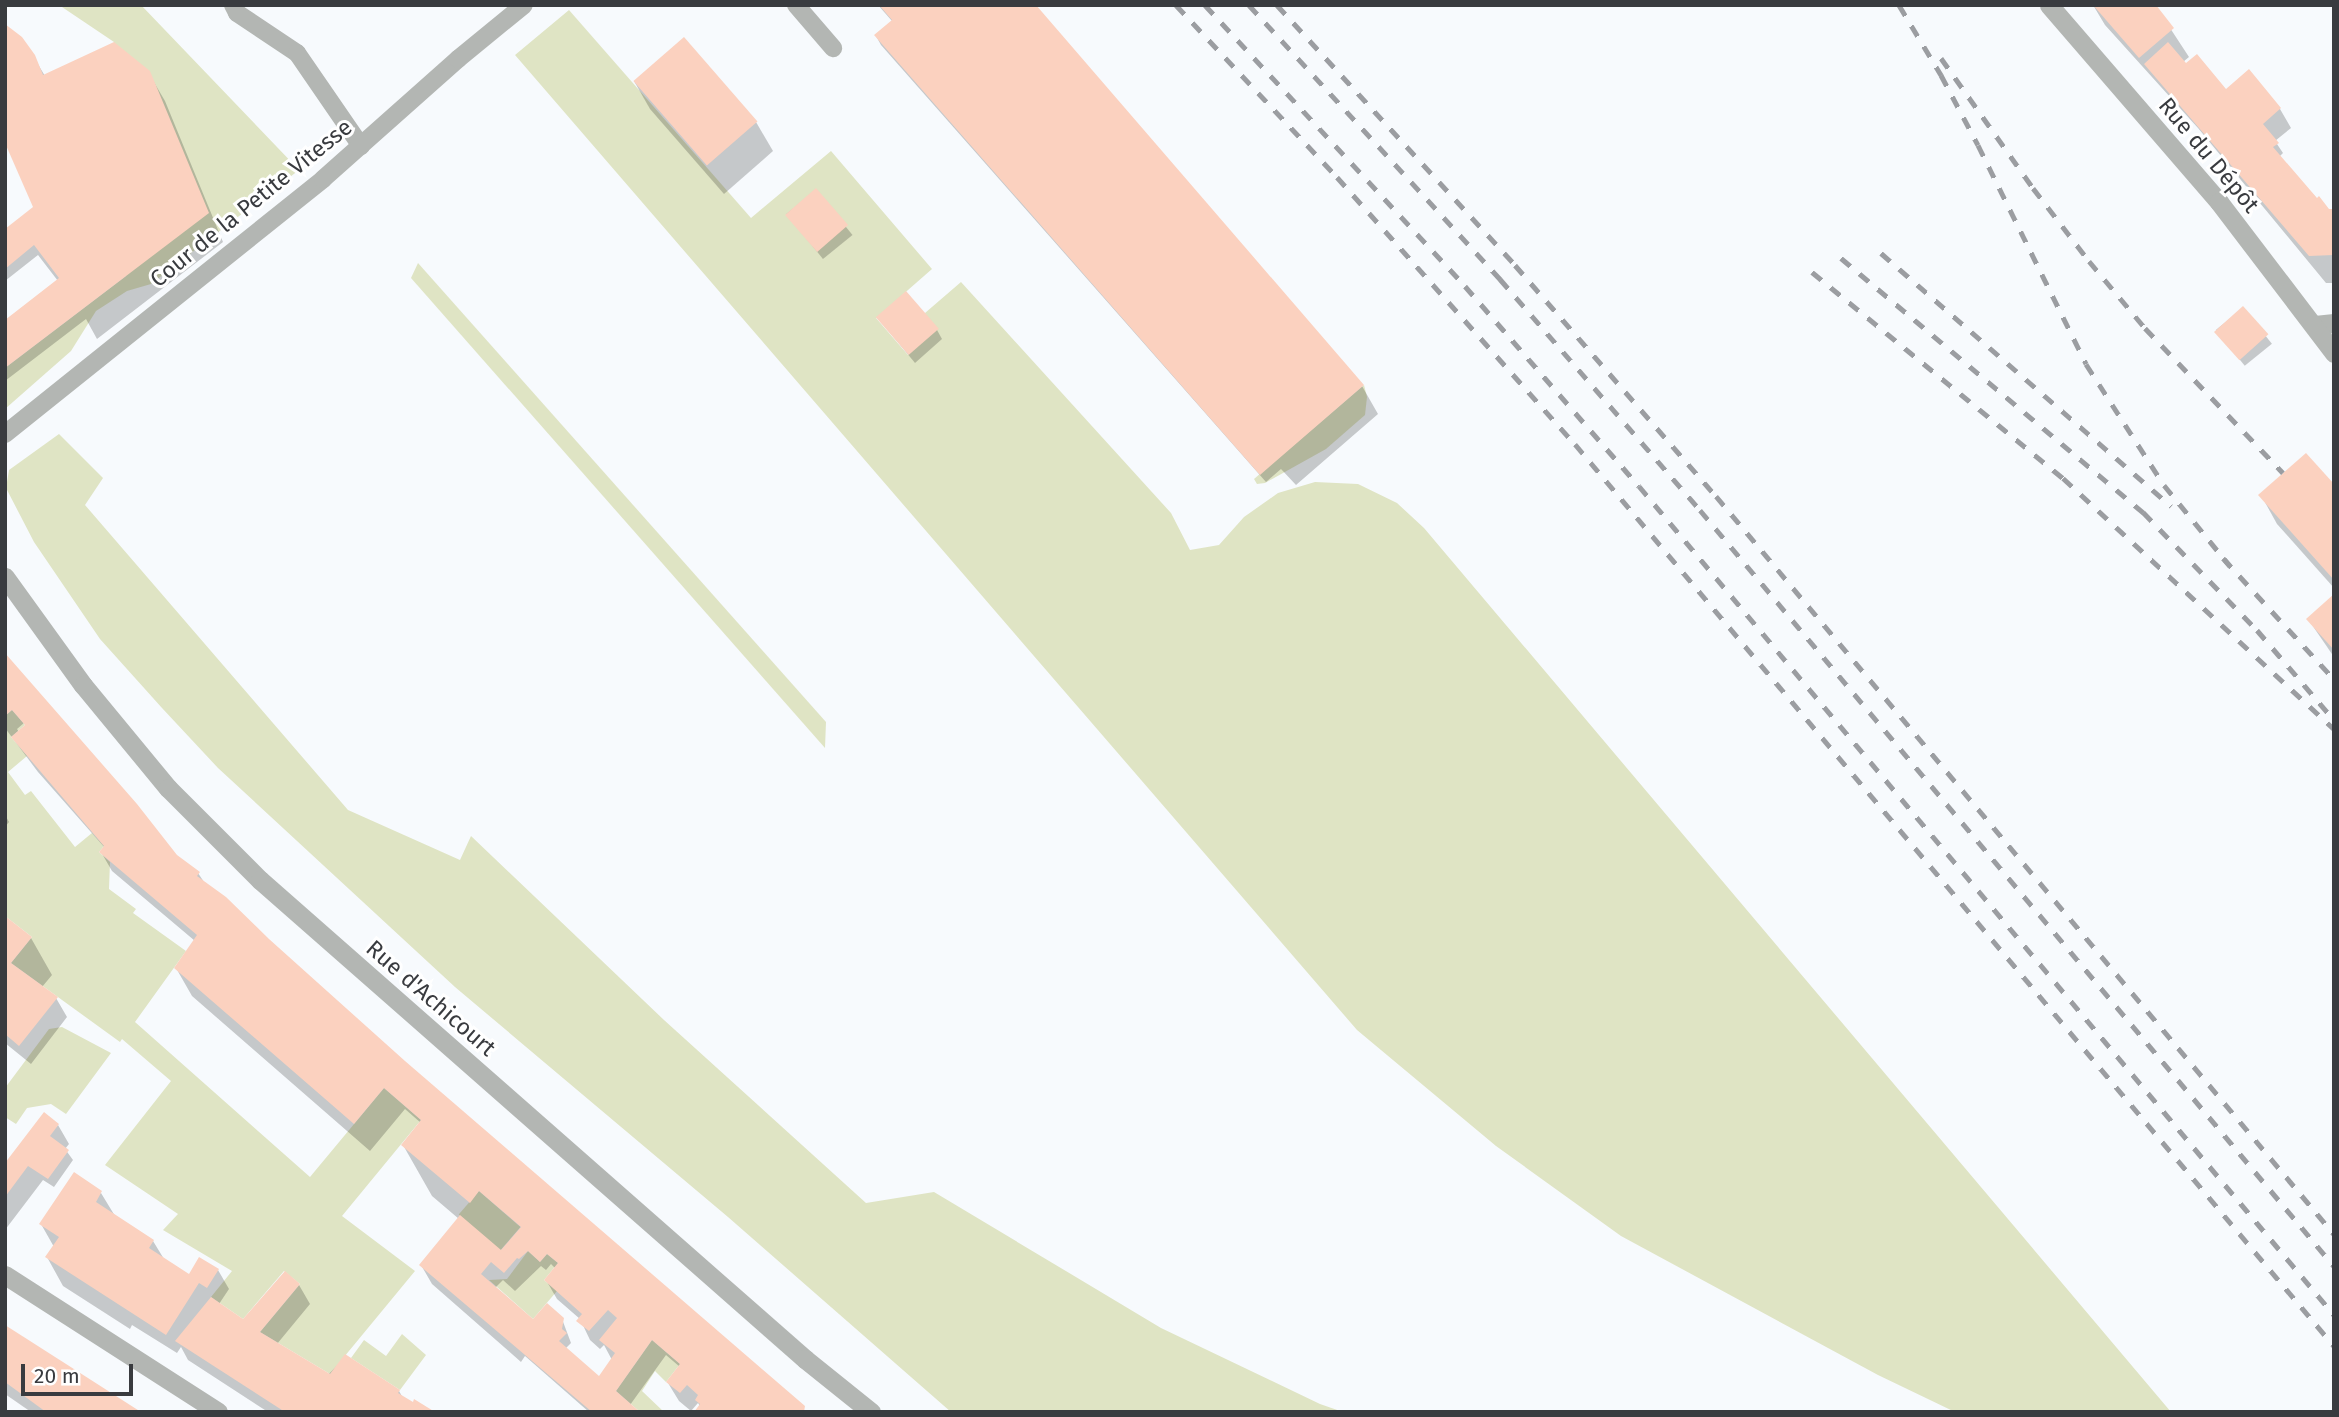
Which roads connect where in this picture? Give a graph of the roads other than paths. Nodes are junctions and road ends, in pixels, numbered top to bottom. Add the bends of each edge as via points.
1 (233, 5) edge
2 (524, 5) edge
3 (796, 5) edge
4 (2049, 5) edge
5 (833, 48) dead end
6 (361, 146) junction
7 (2324, 324) edge
8 (2334, 353) edge
9 (5, 434) edge
10 (5, 577) edge
11 (5, 1275) edge
12 (218, 1412) edge
13 (871, 1412) edge

1 - 6 lane via 297,53
2 - 6 lane, Cour de la Petite Vitesse
3 - 5 lane
4 - 7 street, Rue du Dépôt
6 - 9 lane, Cour de la Petite Vitesse
7 - 8 street, Rue du Dépôt
10 - 13 street, Rue d'Achicourt via 83,685 159,778 260,880 794,1350
11 - 12 street

